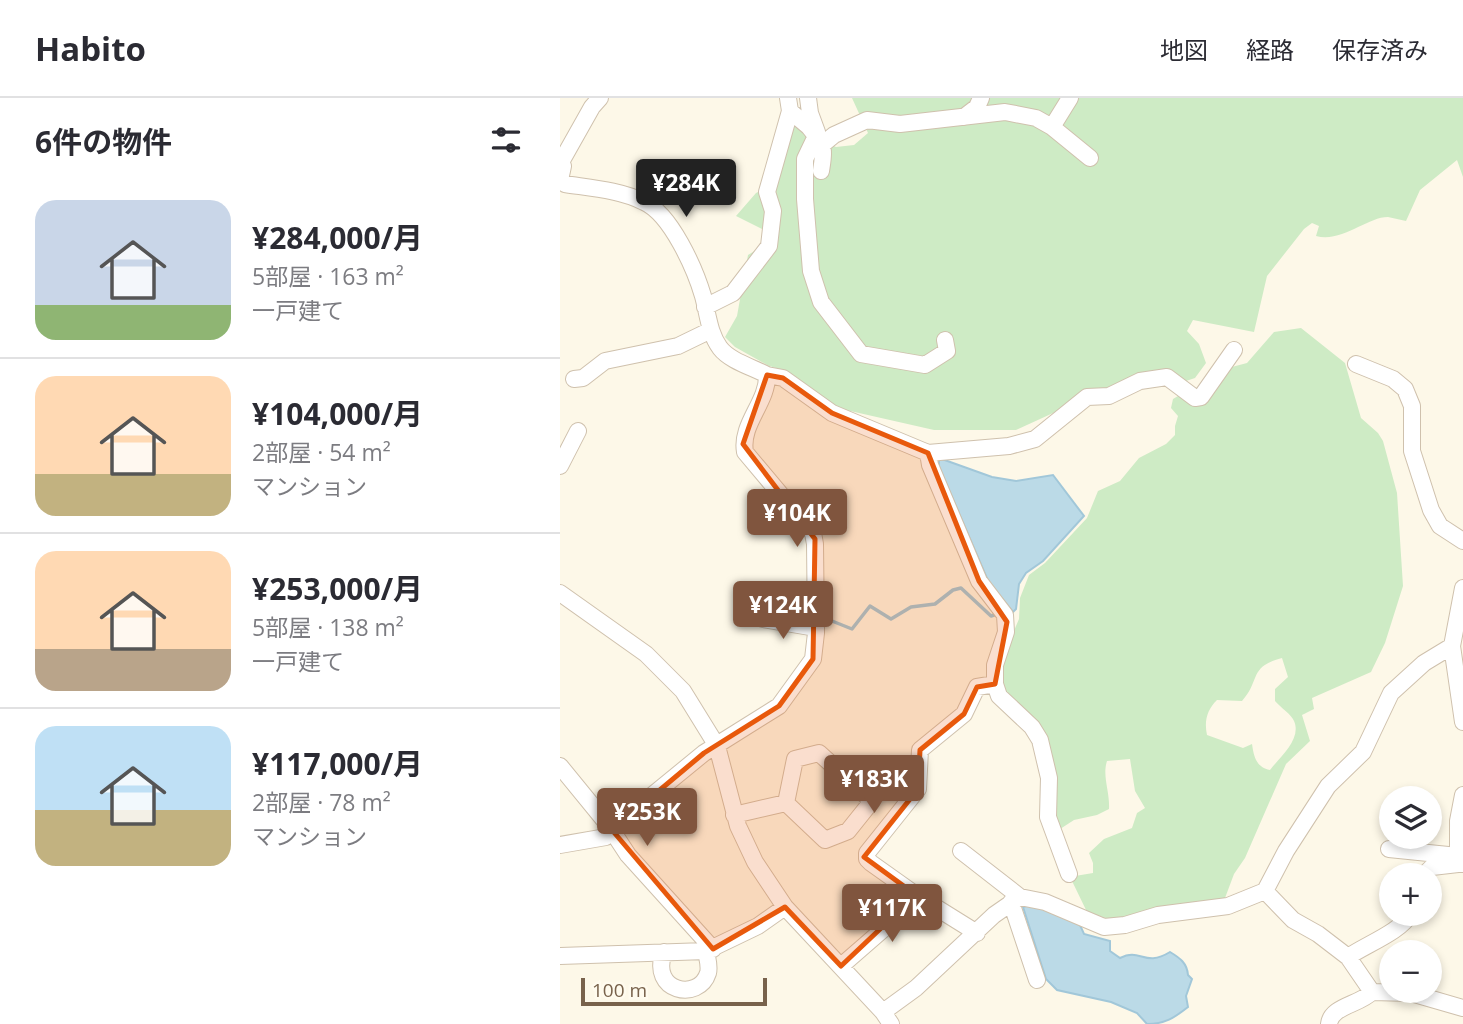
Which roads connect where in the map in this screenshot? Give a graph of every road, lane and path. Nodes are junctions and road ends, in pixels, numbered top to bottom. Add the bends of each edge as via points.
1 (600, 98) edge
2 (808, 98) edge
3 (981, 98) edge
4 (1070, 98) edge
5 (789, 104) edge
6 (964, 117) junction
7 (1052, 127) junction
8 (819, 140) junction
9 (1090, 158) dead end
10 (561, 162) edge
11 (821, 171) dead end
12 (705, 307) junction
13 (710, 330) junction
14 (945, 340) dead end
15 (1234, 350) dead end
16 (1356, 365) dead end
17 (767, 375) junction
18 (575, 379) dead end
19 (578, 431) dead end
20 (928, 453) junction
21 (560, 466) edge
22 (1463, 541) edge
23 (1463, 588) edge
24 (560, 593) edge
25 (763, 619) dead end
26 (812, 628) junction
27 (1452, 646) junction
28 (995, 684) junction
29 (1463, 722) edge
30 (717, 747) junction
31 (560, 766) edge
32 (1463, 795) edge
33 (786, 803) junction
34 (734, 815) junction
35 (612, 830) junction
36 (560, 845) edge
37 (1389, 849) dead end
38 (961, 851) dead end
39 (1459, 861) edge
40 (1069, 874) dead end
41 (1265, 891) junction
42 (883, 895) dead end
43 (916, 895) junction
44 (1016, 900) junction
45 (785, 907) junction
46 (902, 911) junction
47 (1398, 926) edge
48 (977, 933) junction
49 (709, 950) junction
50 (664, 952) junction
51 (560, 956) edge
52 (1348, 957) junction
53 (841, 967) junction
54 (1037, 980) dead end
55 (1372, 992) junction
56 (1463, 1008) edge
57 (884, 1020) edge
58 (1329, 1024) edge

1 - 10 street
2 - 8 street
3 - 6 street via 978,107
4 - 7 street
5 - 8 street
5 - 12 street via 767,192 774,211 769,246 733,293
6 - 7 street via 1004,113 1036,118
6 - 8 street via 901,124 867,120
7 - 9 street
8 - 11 street via 824,154
8 - 14 street via 804,159 811,271 821,302 861,354 925,365 947,351
10 - 12 street via 560,180 565,184 621,194 657,210 695,272
12 - 13 street
13 - 17 street via 729,356
13 - 18 street via 678,346 605,361
15 - 20 street via 1201,397 1195,398 1167,377 1140,381 1109,396 1087,397 1035,439 1009,446
16 - 22 street via 1393,379 1405,389 1412,406 1412,451 1431,510 1440,526
17 - 20 street via 783,378 832,412
17 - 26 street via 745,433 745,452 813,533
19 - 21 street
20 - 28 street via 979,581 1007,622 995,665
23 - 27 street
24 - 30 street via 646,654 683,691
25 - 26 street
26 - 30 street via 813,659 779,706
27 - 29 street
27 - 41 street via 1424,663 1391,693 1363,752 1328,786
28 - 40 street via 999,696 1040,740 1049,778 1048,817
28 - 43 street via 978,687 964,714 920,750 918,789 867,853 871,863
30 - 34 street
30 - 35 street
31 - 35 street
32 - 39 street
33 - 33 street via 795,758 819,753 872,801 848,831 825,839
33 - 34 street
34 - 45 street via 754,862
35 - 36 street via 606,837
35 - 49 street
37 - 39 street
38 - 44 street
41 - 44 street via 1228,906 1104,927 1045,902
41 - 52 street via 1293,920
42 - 46 street
43 - 46 street
43 - 48 street
44 - 48 street
44 - 54 street
45 - 49 street
45 - 53 street
46 - 53 street
47 - 52 street
48 - 57 street
49 - 50 street
49 - 50 street via 707,976 686,989 670,986 663,978
50 - 51 street
52 - 55 street
53 - 57 street
55 - 56 street via 1411,993
55 - 58 street via 1334,1011

